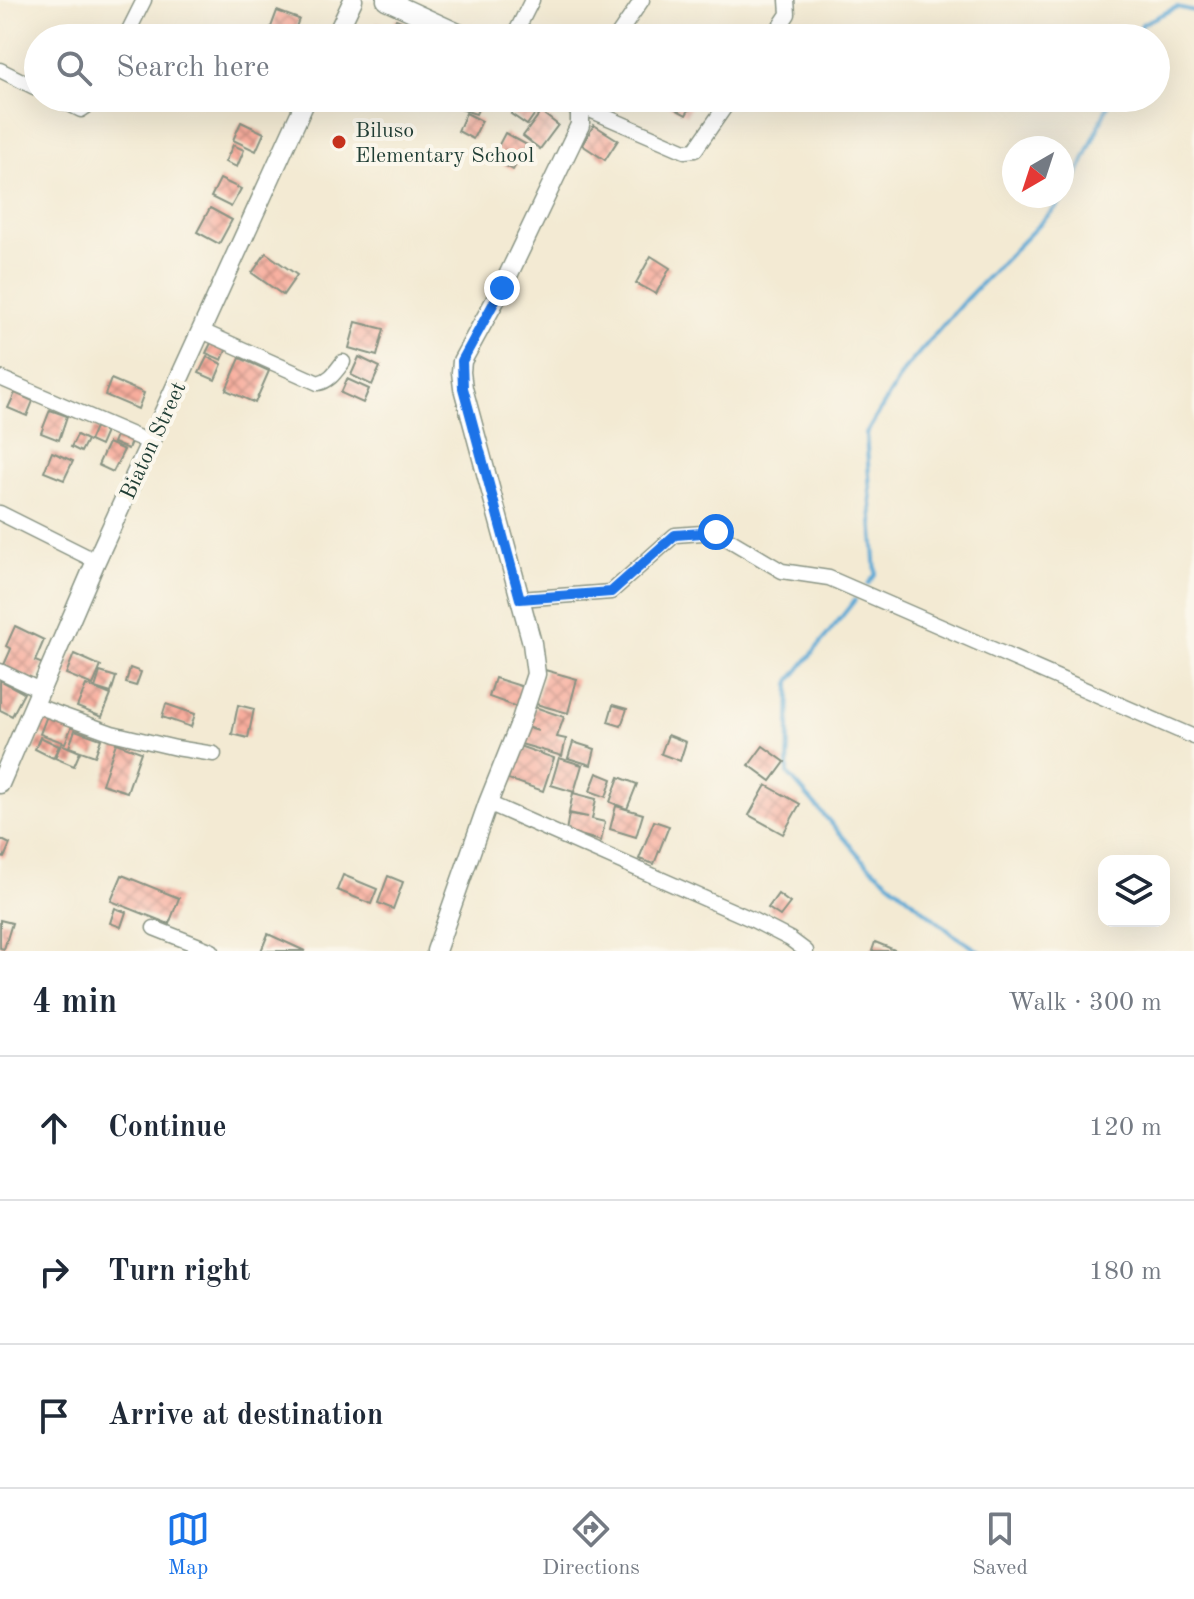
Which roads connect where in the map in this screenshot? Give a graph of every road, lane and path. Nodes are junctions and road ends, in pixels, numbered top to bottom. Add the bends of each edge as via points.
1 (144, 0) edge
2 (353, 0) edge
3 (386, 0) edge
4 (532, 0) edge
5 (642, 0) edge
6 (787, 0) edge
7 (132, 24) edge
8 (342, 24) edge
9 (438, 24) edge
10 (520, 24) edge
11 (626, 24) edge
12 (781, 24) edge
13 (0, 70) edge
14 (24, 82) edge
15 (301, 112) edge
16 (576, 112) edge
17 (595, 112) edge
18 (721, 112) edge
19 (202, 331) junction
20 (343, 362) dead end
21 (0, 378) edge
22 (151, 443) junction
23 (0, 513) edge
24 (96, 561) junction
25 (520, 599) junction
26 (0, 671) edge
27 (37, 698) junction
28 (1194, 737) edge
29 (214, 754) dead end
30 (0, 784) edge
31 (488, 803) junction
32 (154, 928) dead end
33 (212, 951) edge
34 (436, 951) edge
35 (806, 951) edge

1 - 7 street
2 - 8 street
3 - 9 street
4 - 10 street
5 - 11 street
6 - 12 street via 788,14
13 - 14 street
15 - 19 street, Biaton Street
16 - 25 street via 580,125 462,361 463,388
17 - 18 street via 685,151 695,150
19 - 20 street via 318,383
19 - 22 street, Biaton Street
21 - 22 street
22 - 24 street, Biaton Street
23 - 24 street
24 - 27 street, Biaton Street
25 - 28 street via 611,592 675,535 716,532 782,571 829,578
25 - 31 street via 536,674
26 - 27 street
27 - 29 street via 112,733
27 - 30 street, Biaton Street
31 - 34 street
31 - 35 street via 751,919
32 - 33 street

